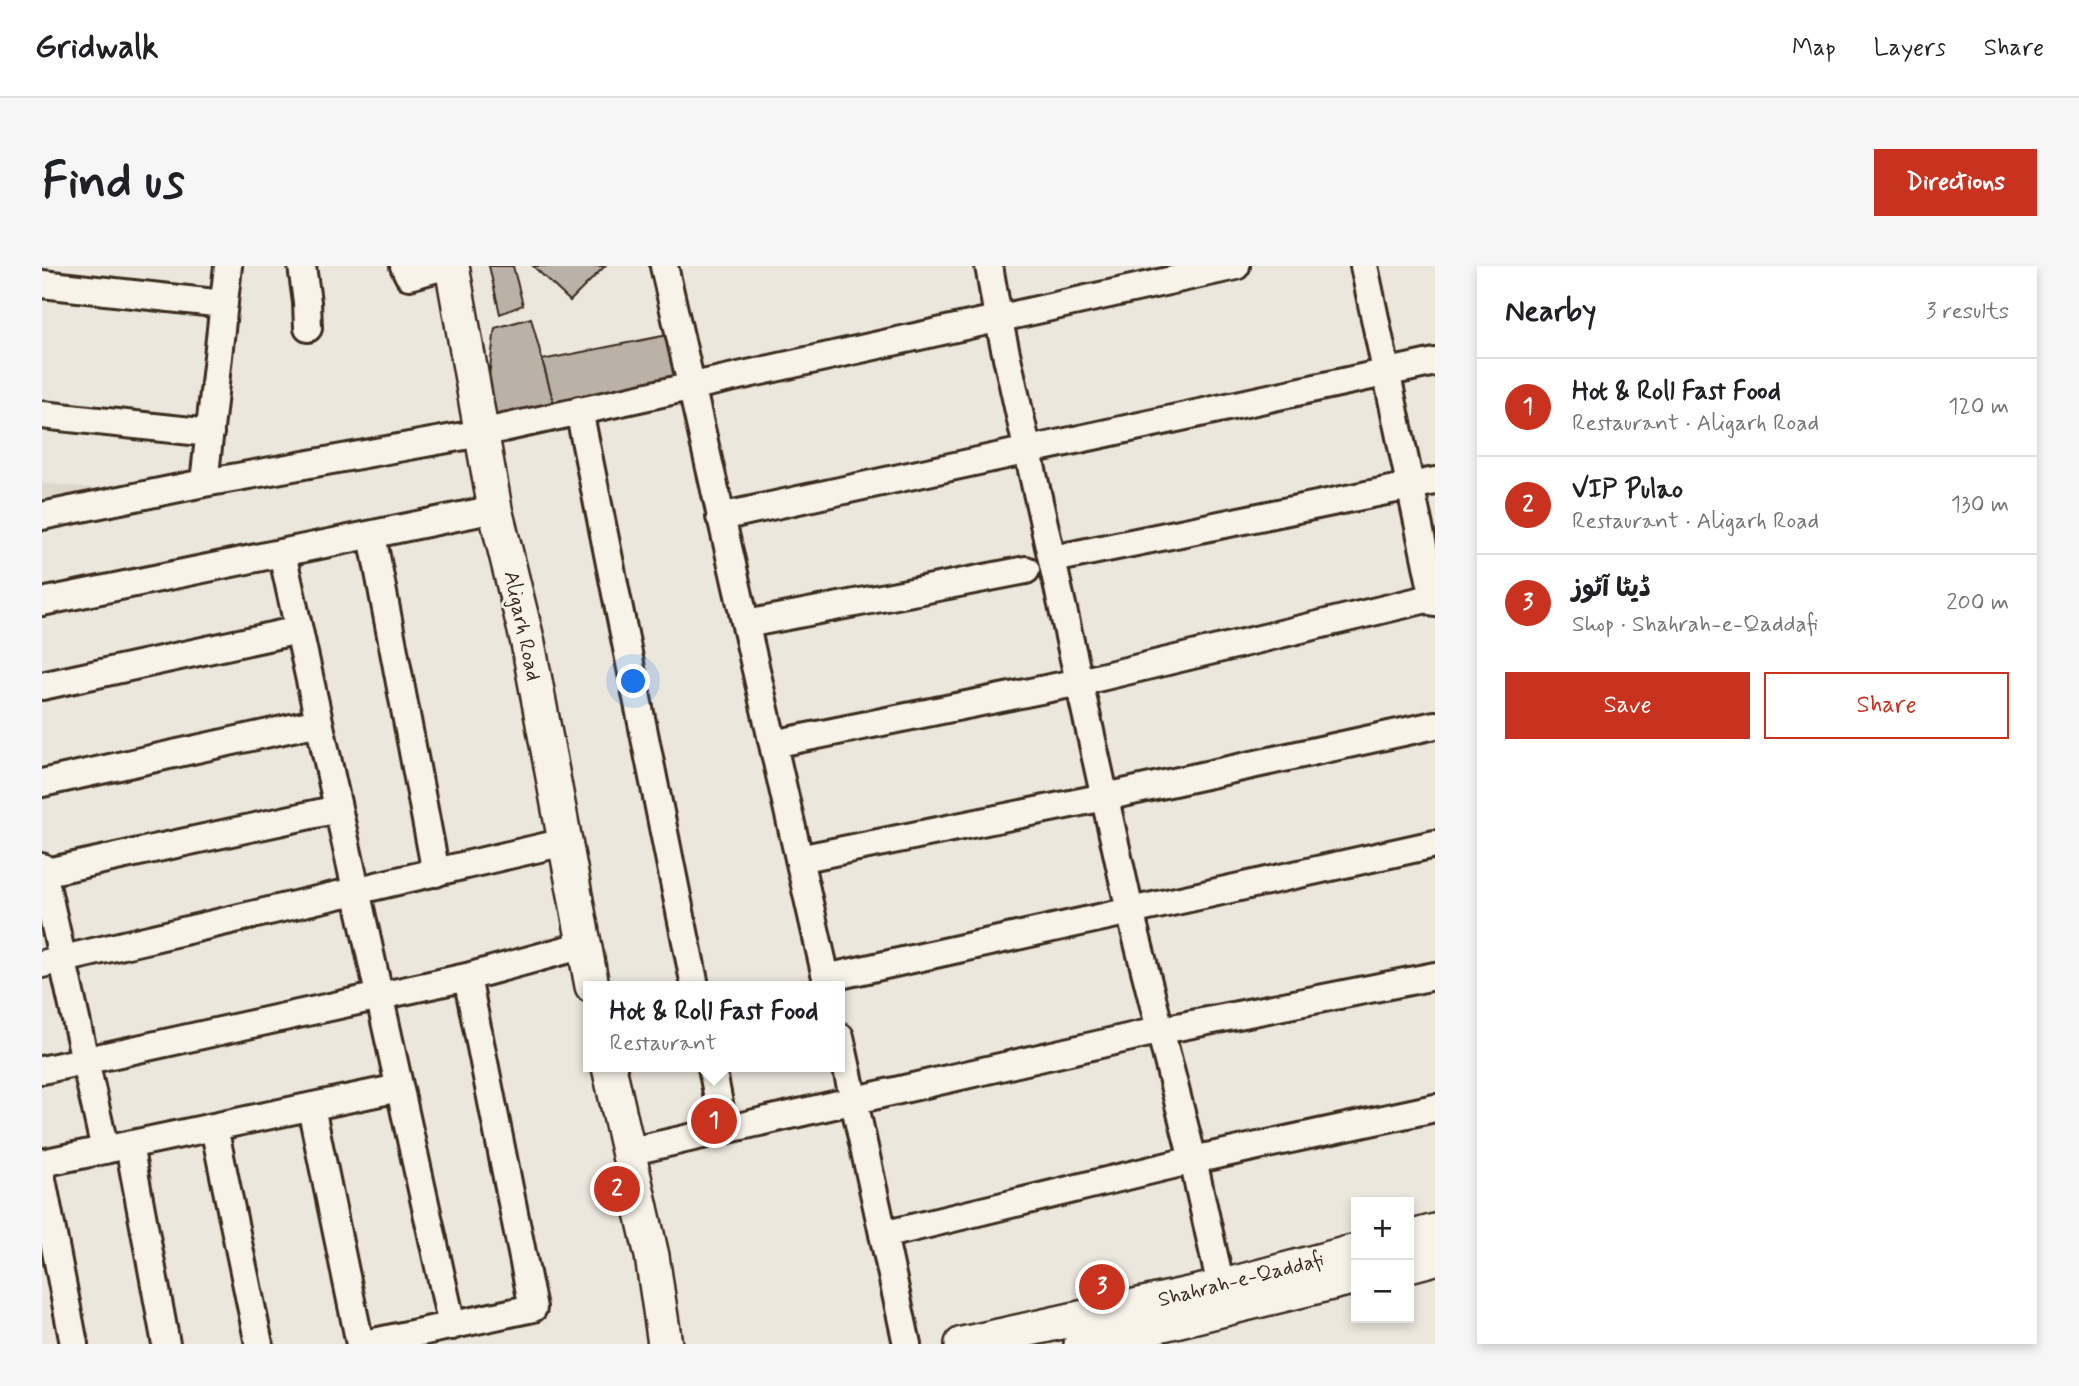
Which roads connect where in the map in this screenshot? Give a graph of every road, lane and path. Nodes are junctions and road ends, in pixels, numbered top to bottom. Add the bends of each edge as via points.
1 (228, 266) edge
2 (302, 266) edge
3 (404, 266) edge
4 (445, 266) edge
5 (452, 266) edge
6 (664, 266) edge
7 (989, 266) edge
8 (1236, 266) edge
9 (1364, 266) edge
10 (42, 284) edge
11 (224, 303) junction
12 (998, 317) junction
13 (308, 328) dead end
14 (1435, 362) edge
15 (1386, 373) junction
16 (691, 386) junction
17 (579, 410) junction
18 (42, 415) edge
19 (210, 433) junction
20 (481, 433) junction
21 (1028, 451) junction
22 (204, 483) junction
23 (1423, 484) edge
24 (495, 509) junction
25 (42, 516) edge
26 (720, 517) junction
27 (372, 535) junction
28 (282, 553) junction
29 (1053, 559) junction
30 (1026, 570) dead end
31 (1435, 599) edge
32 (42, 602) edge
33 (746, 624) junction
34 (299, 630) junction
35 (1080, 682) junction
36 (42, 686) edge
37 (319, 722) junction
38 (1435, 725) edge
39 (773, 744) junction
40 (42, 783) edge
41 (1105, 797) junction
42 (338, 808) junction
43 (565, 842) junction
44 (1435, 844) edge
45 (799, 859) junction
46 (42, 871) edge
47 (436, 873) junction
48 (356, 891) junction
49 (1130, 911) junction
50 (584, 946) junction
51 (52, 962) edge
52 (1435, 976) edge
53 (467, 977) junction
54 (591, 981) edge
55 (694, 981) edge
56 (827, 981) edge
57 (831, 981) edge
58 (380, 997) junction
59 (1162, 1030) junction
60 (845, 1058) edge
61 (85, 1061) junction
62 (42, 1070) edge
63 (610, 1072) edge
64 (713, 1072) edge
65 (399, 1088) junction
66 (855, 1100) junction
67 (311, 1107) junction
68 (1435, 1108) edge
69 (214, 1127) junction
70 (724, 1130) junction
71 (117, 1148) junction
72 (628, 1152) junction
73 (1193, 1160) junction
74 (42, 1163) edge
75 (42, 1179) edge
76 (1435, 1231) edge
77 (883, 1235) junction
78 (1414, 1237) edge
79 (1351, 1253) edge
80 (1435, 1258) edge
81 (1414, 1264) edge
82 (1351, 1278) edge
83 (1224, 1298) junction
84 (452, 1326) junction
85 (74, 1344) edge
86 (166, 1344) edge
87 (258, 1344) edge
88 (363, 1344) edge
89 (665, 1344) edge
90 (907, 1344) edge
91 (961, 1344) edge
92 (1082, 1344) edge

1 - 11 street
2 - 13 street
3 - 4 street via 409,276
5 - 20 main road, Aligarh Road
6 - 16 street
7 - 12 street
8 - 12 street
9 - 15 street
10 - 11 street
11 - 19 street
12 - 16 street
12 - 21 street
14 - 15 street
15 - 21 street
15 - 23 street
16 - 17 street
16 - 26 street
17 - 20 street
17 - 55 street
18 - 19 street
19 - 22 street
20 - 22 street
20 - 24 main road, Aligarh Road
21 - 26 street
21 - 29 street
22 - 25 street
23 - 29 street
23 - 31 street
24 - 27 street
24 - 43 main road, Aligarh Road via 528,643
26 - 33 street
27 - 28 street
27 - 47 street
28 - 32 street
28 - 34 street
29 - 35 street
30 - 33 street
31 - 35 street
33 - 39 street
34 - 36 street
34 - 37 street
35 - 39 street
35 - 41 street
37 - 40 street
37 - 42 street
38 - 41 street
39 - 45 street
41 - 45 street
41 - 49 street
42 - 46 street
42 - 48 street
43 - 47 street
43 - 50 main road, Aligarh Road
44 - 49 street
45 - 56 street
46 - 51 street
47 - 48 street
48 - 51 street
48 - 58 street
49 - 57 street
49 - 59 street
50 - 53 street
50 - 54 main road, Aligarh Road
51 - 61 street
52 - 59 street
53 - 58 street
53 - 84 street via 533,1308
58 - 61 street
58 - 65 street
59 - 66 street
59 - 73 street
60 - 66 street
61 - 62 street
61 - 71 street
63 - 72 main road
64 - 70 street
65 - 67 street
65 - 84 street
66 - 70 street
66 - 77 street
67 - 69 street
67 - 88 street
68 - 73 street
69 - 71 street
69 - 87 street
70 - 72 street
71 - 74 street
71 - 86 street
72 - 89 main road via 652,1256
73 - 77 street
73 - 83 street
75 - 85 street
76 - 78 main road
77 - 90 street
79 - 83 main road, Shahrah-e-Qaddafi
80 - 81 main road
82 - 83 main road, Shahrah-e-Qaddafi
83 - 91 main road, Shahrah-e-Qaddafi
83 - 92 main road, Shahrah-e-Qaddafi
84 - 88 street

